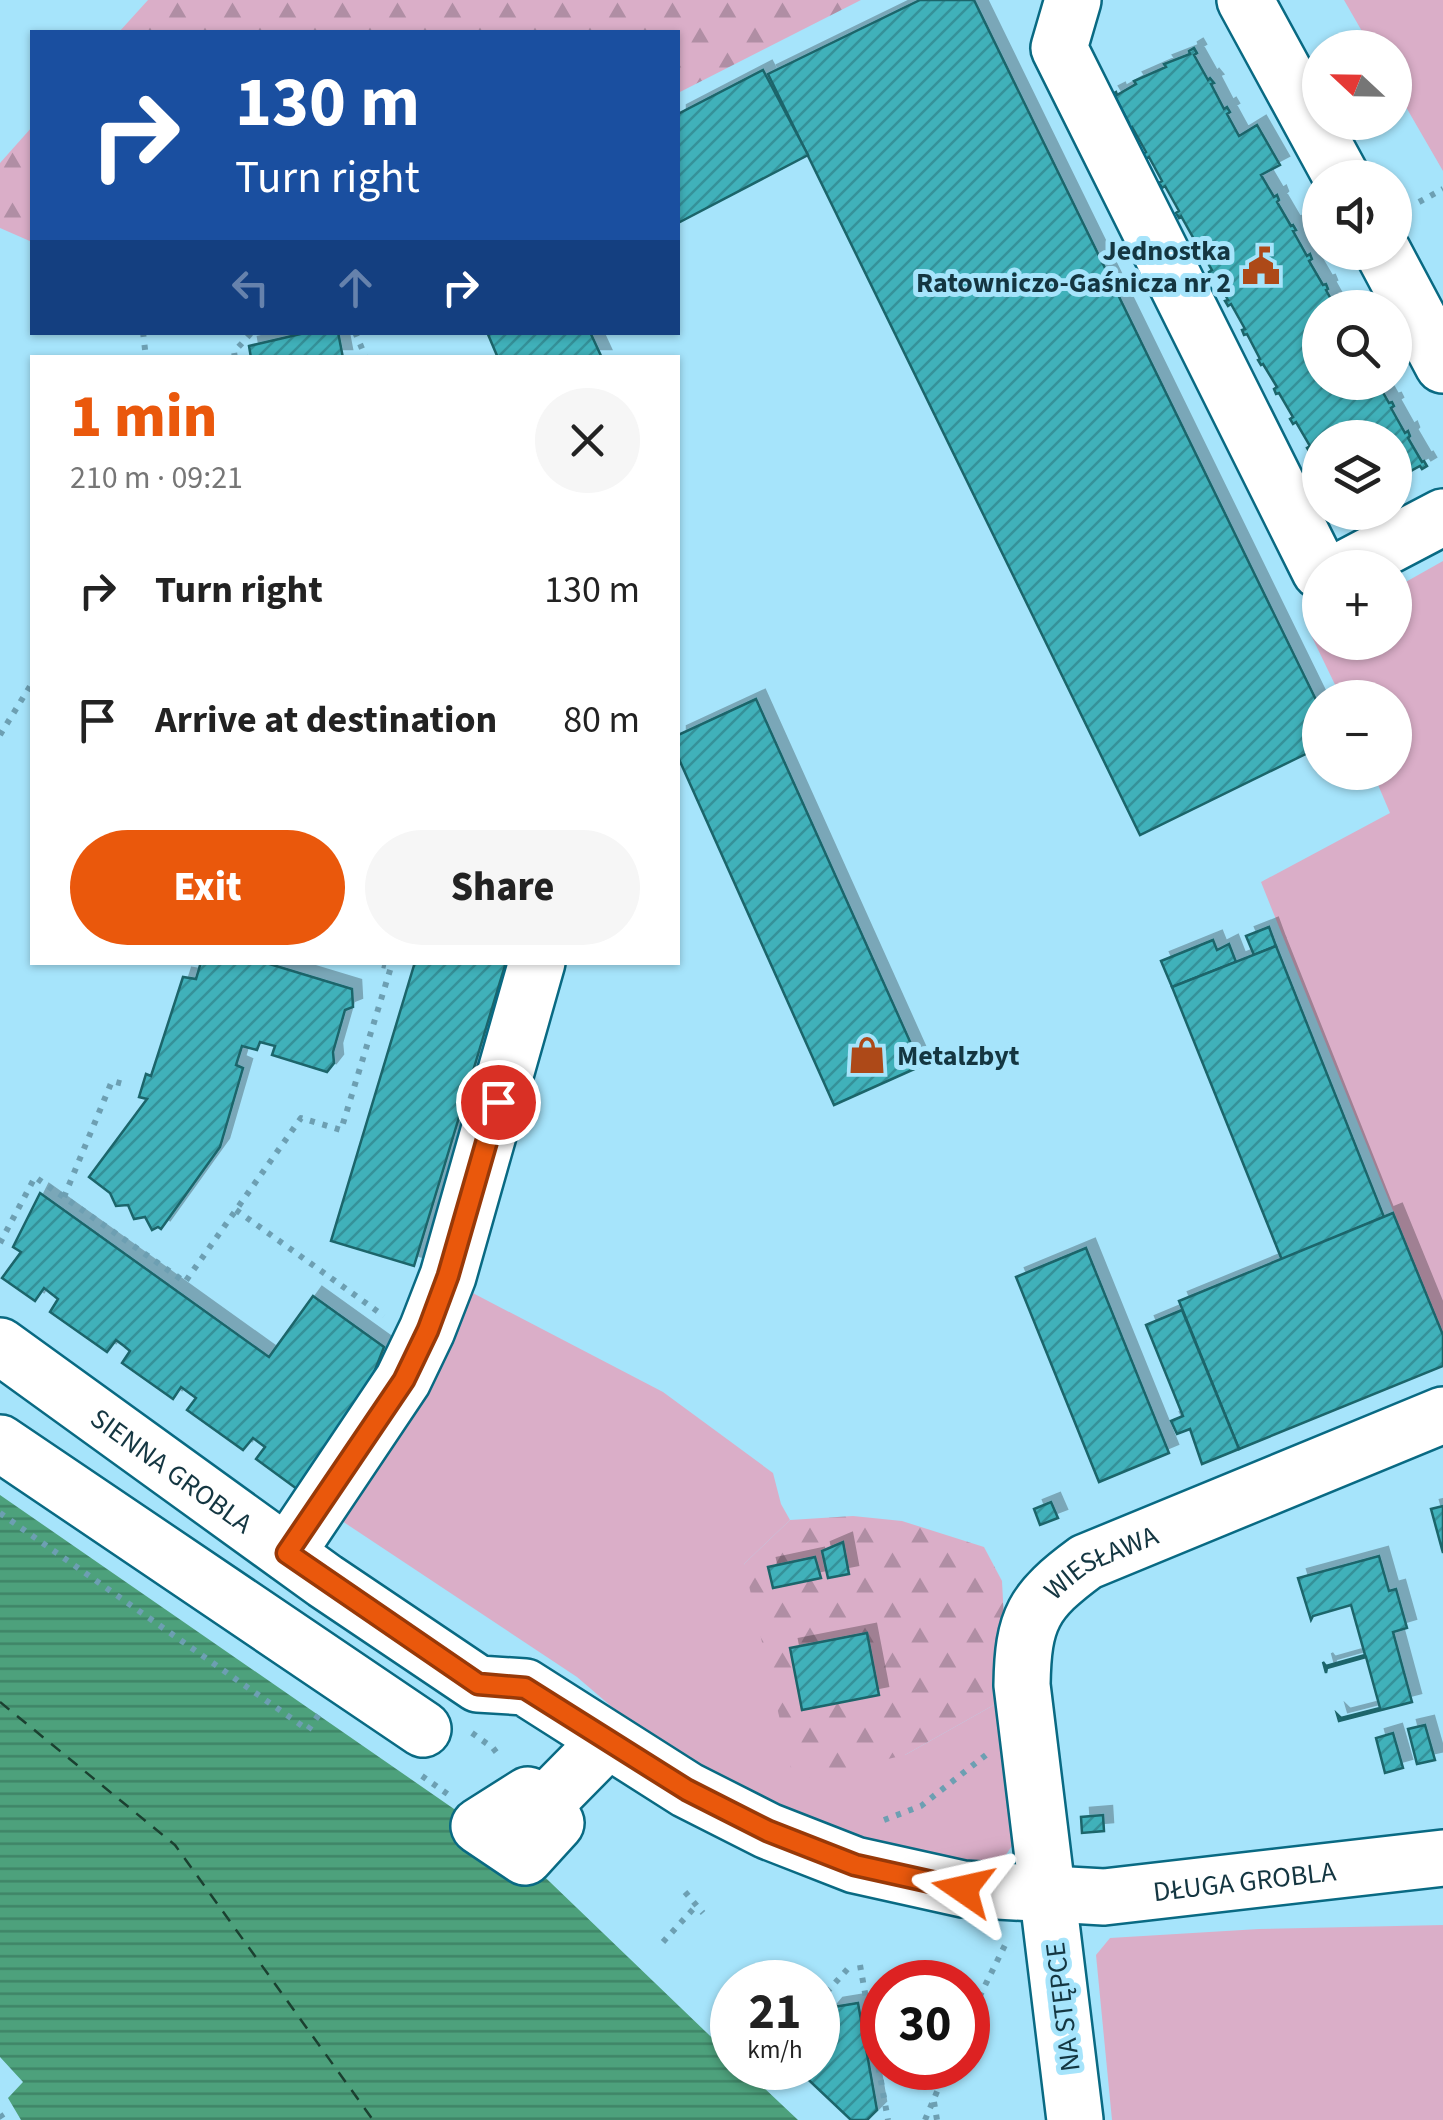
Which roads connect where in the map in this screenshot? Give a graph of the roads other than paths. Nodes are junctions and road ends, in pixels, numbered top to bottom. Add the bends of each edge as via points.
1 (1073, 0) edge
2 (1245, 0) edge
3 (1332, 160) edge
4 (1392, 270) edge
5 (1443, 366) edge
6 (1443, 518) edge
7 (1310, 550) edge
8 (1381, 550) edge
9 (536, 965) edge
10 (0, 1346) edge
11 (1443, 1416) edge
12 (0, 1444) edge
13 (287, 1553) junction
14 (423, 1729) dead end
15 (606, 1741) junction
16 (541, 1808) dead end
17 (1443, 1858) edge
18 (1039, 1894) junction
19 (1075, 2120) edge

1 - 7 street via 1059,48
2 - 3 street
4 - 5 street
6 - 8 street
9 - 13 street via 448,1276 422,1343
10 - 13 street, SIENNA GROBLA
11 - 18 street, WIESŁAWA via 1086,1562 1049,1590 1022,1644
12 - 14 street
13 - 15 street, SIENNA GROBLA via 478,1684 525,1688
15 - 16 street
15 - 18 street, SIENNA GROBLA via 768,1831 855,1865 963,1889
17 - 18 street, DŁUGA GROBLA via 1104,1897
18 - 19 street, NA STĘPCE

